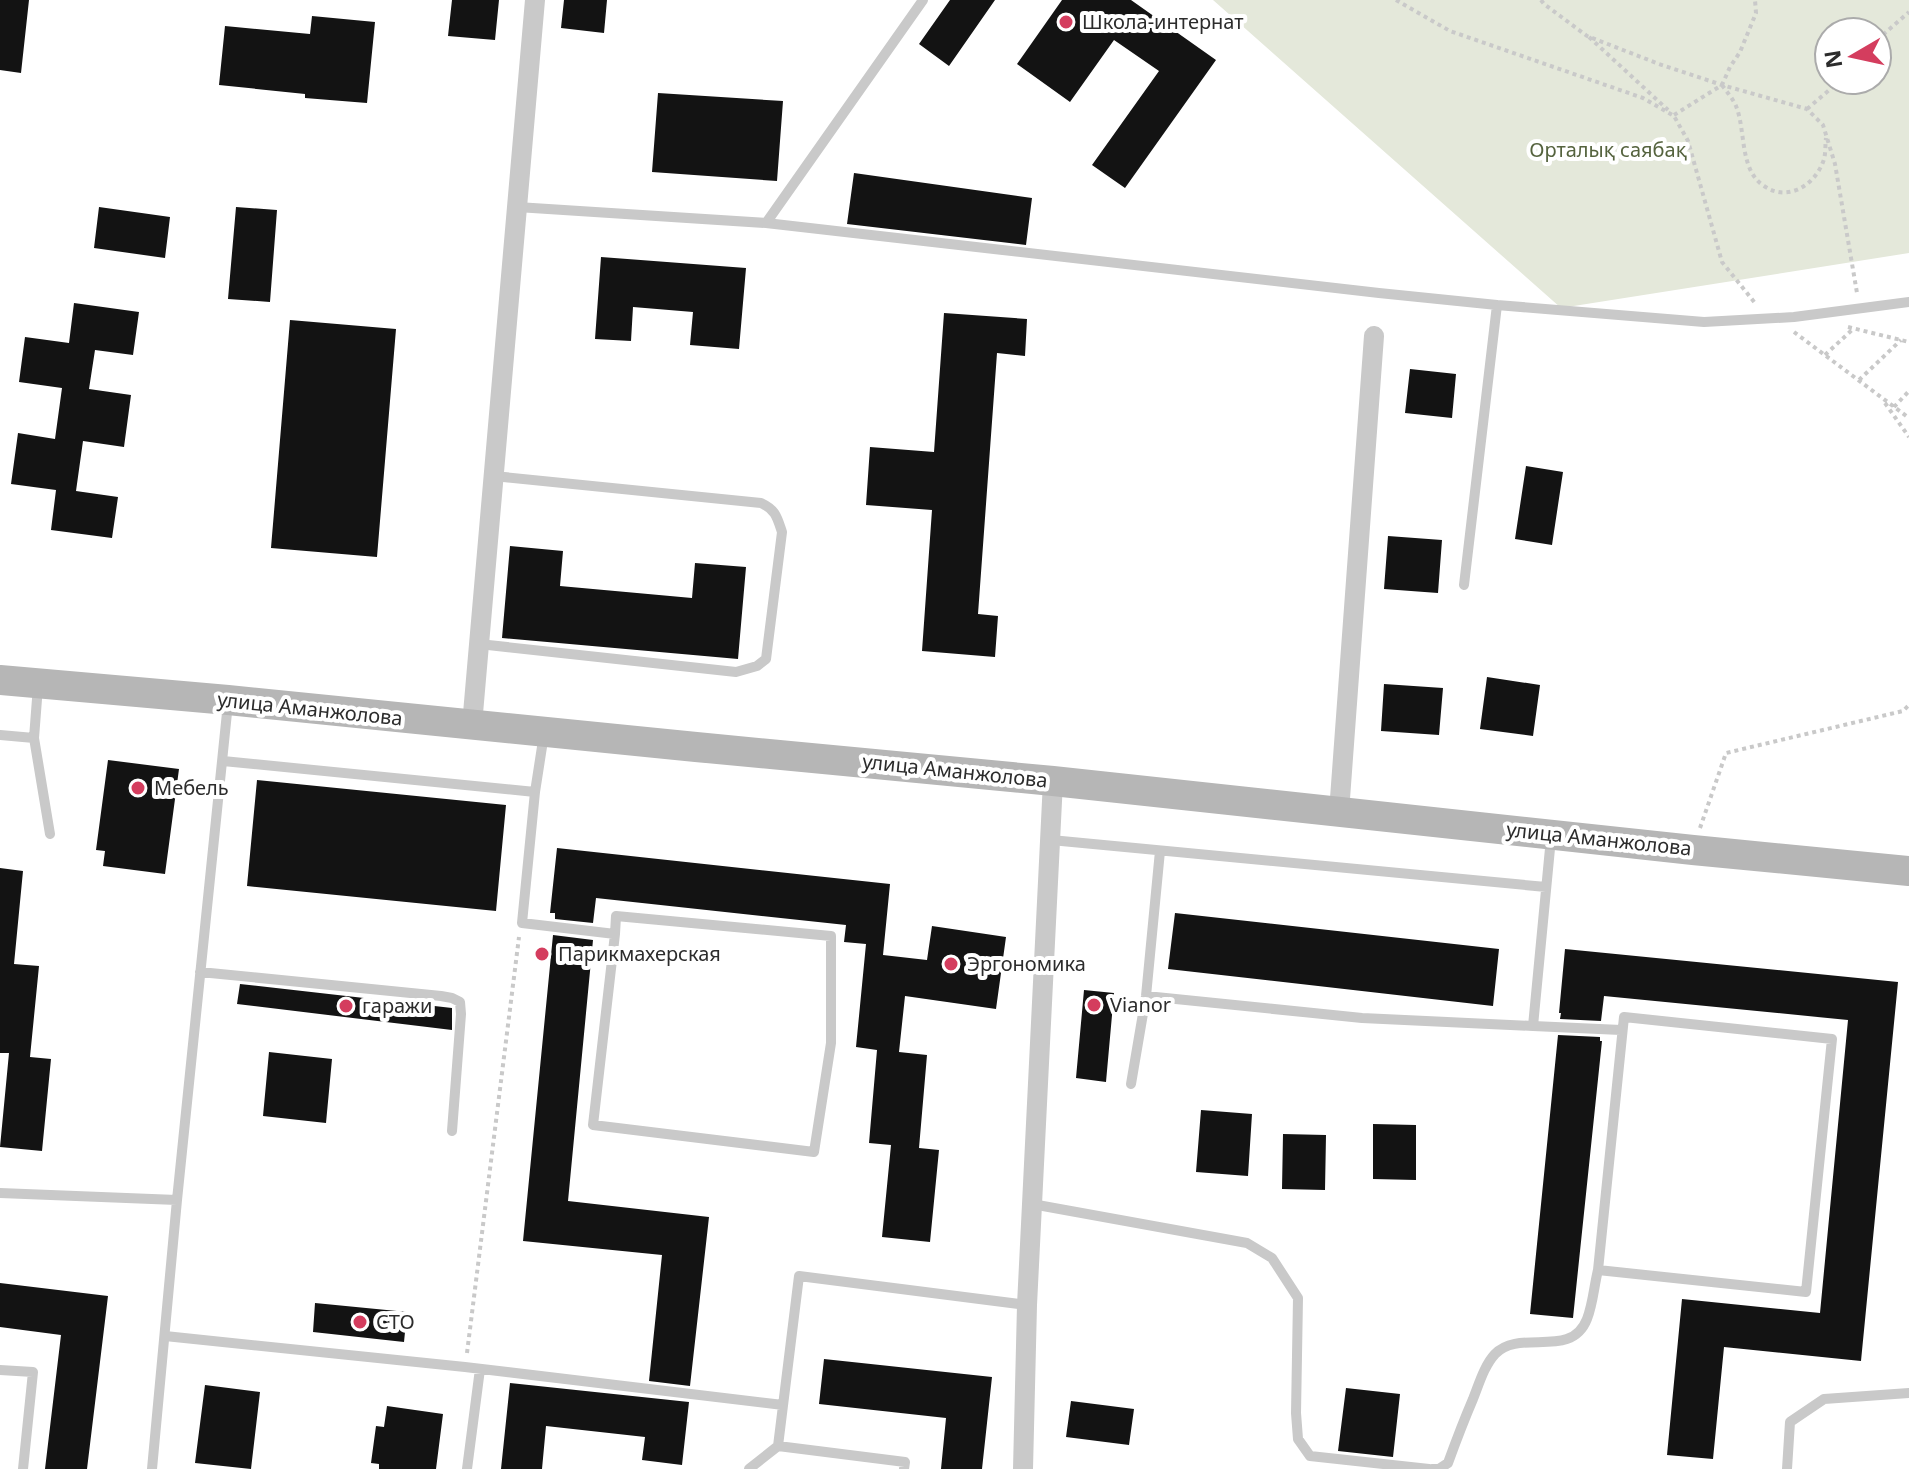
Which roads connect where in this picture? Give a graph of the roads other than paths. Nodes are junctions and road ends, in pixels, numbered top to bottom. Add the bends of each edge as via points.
1 (535, 0) edge
2 (923, 0) edge
3 (517, 207) junction
4 (766, 223) junction
5 (1909, 302) edge
6 (1497, 305) junction
7 (1374, 336) dead end
8 (494, 476) junction
9 (1464, 585) dead end
10 (479, 644) junction
11 (0, 680) edge
12 (38, 684) junction
13 (228, 700) junction
14 (472, 725) junction
15 (545, 733) junction
16 (0, 735) edge
17 (34, 738) junction
18 (223, 761) junction
19 (1053, 781) junction
20 (535, 792) junction
21 (1339, 812) junction
22 (1552, 833) junction
23 (50, 834) dead end
24 (1051, 840) junction
25 (1160, 851) junction
26 (1906, 869) edge
27 (1546, 887) junction
28 (615, 934) junction
29 (200, 972) junction
30 (1146, 996) junction
31 (1533, 1026) junction
32 (1621, 1030) junction
33 (1131, 1084) dead end
34 (452, 1131) dead end
35 (0, 1193) edge
36 (177, 1200) junction
37 (1032, 1204) junction
38 (1598, 1270) junction
39 (1027, 1305) junction
40 (165, 1336) junction
41 (480, 1369) junction
42 (0, 1370) edge
43 (1909, 1393) edge
44 (783, 1405) junction
45 (778, 1446) junction
46 (23, 1469) edge
47 (152, 1469) edge
48 (467, 1469) edge
49 (749, 1469) edge
50 (904, 1469) edge
51 (1023, 1469) edge
52 (1430, 1469) edge
53 (1439, 1469) edge
54 (1787, 1469) edge

1 - 3 street
2 - 4 lane
3 - 4 lane
3 - 8 street
4 - 6 lane
5 - 6 lane via 1704,322
6 - 9 lane
7 - 21 street
8 - 10 street
8 - 10 lane via 761,503 772,508 782,532 766,659 757,666 736,672
10 - 14 street
11 - 12 main road, улица Аманжолова
12 - 13 main road, улица Аманжолова
12 - 17 lane
13 - 14 main road, улица Аманжолова
13 - 18 lane
14 - 15 main road, улица Аманжолова
15 - 19 main road, улица Аманжолова
15 - 20 lane
16 - 17 lane
17 - 23 lane
18 - 20 lane
18 - 29 lane
19 - 21 main road, улица Аманжолова
19 - 24 street
20 - 28 lane via 522,923
21 - 22 main road, улица Аманжолова
22 - 26 main road, улица Аманжолова
22 - 27 lane
24 - 25 lane
24 - 37 street
25 - 27 lane
25 - 30 lane
27 - 31 lane
28 - 28 lane via 616,916 831,936 831,1043 814,1152 593,1125
29 - 34 lane via 460,1002
29 - 36 lane
30 - 31 lane via 1362,1018
30 - 33 lane
31 - 32 lane
32 - 38 lane
32 - 38 lane via 1624,1017 1832,1039 1806,1292
35 - 36 lane
36 - 40 lane
37 - 39 street
37 - 52 lane via 1247,1243 1272,1258 1298,1298 1296,1413 1298,1439 1310,1456
38 - 53 lane via 1587,1319 1569,1340 1513,1343 1496,1353 1485,1368 1448,1463
39 - 44 lane via 799,1276
39 - 51 street
40 - 41 lane
40 - 47 lane
41 - 44 lane
41 - 48 lane
42 - 46 lane via 33,1372
43 - 54 lane via 1824,1399 1790,1422
44 - 45 lane
45 - 49 lane
45 - 50 lane via 905,1462
52 - 53 lane

